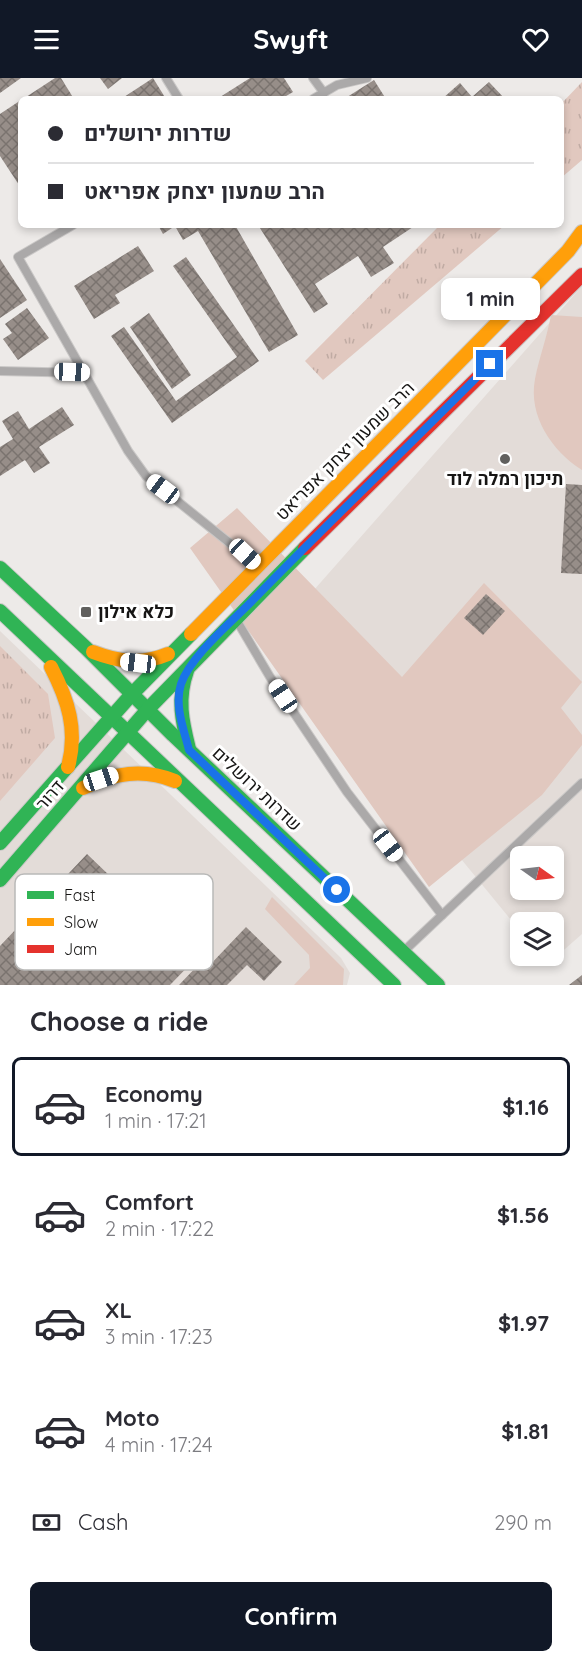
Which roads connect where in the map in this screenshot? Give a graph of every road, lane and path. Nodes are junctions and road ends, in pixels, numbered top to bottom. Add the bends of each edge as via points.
1 (166, 78) edge
2 (313, 78) edge
3 (367, 78) edge
4 (324, 93) junction
5 (177, 96) edge
6 (319, 96) edge
7 (68, 228) edge
8 (582, 232) edge
9 (582, 275) edge
10 (0, 371) edge
11 (84, 373) junction
12 (258, 566) junction
13 (0, 568) edge
14 (272, 580) junction
15 (0, 611) edge
16 (236, 618) junction
17 (86, 648) junction
18 (174, 651) junction
19 (43, 652) junction
20 (189, 666) junction
21 (132, 694) junction
22 (148, 709) junction
23 (111, 717) junction
24 (127, 733) junction
25 (189, 750) junction
26 (67, 768) junction
27 (178, 782) junction
28 (582, 783) edge
29 (75, 795) junction
30 (0, 843) edge
31 (0, 880) edge
32 (442, 915) junction
33 (392, 962) junction
34 (368, 985) edge
35 (394, 985) edge
36 (438, 985) edge

1 - 5 lane
2 - 4 lane
3 - 4 lane
4 - 6 lane
7 - 11 lane via 18,257
8 - 12 street, הרב שמעון יצחק אפריאט via 568,251
9 - 14 street
10 - 11 lane
11 - 12 lane via 146,476
12 - 14 lane
12 - 18 street, הרב שמעון יצחק אפריאט
13 - 17 street, שדרות ירושלים
14 - 16 street
15 - 19 street, שדרות ירושלים
16 - 20 street
16 - 32 lane via 270,677 347,792
17 - 18 street via 138,663
17 - 21 street, שדרות ירושלים
18 - 21 street, הרב שמעון יצחק אפריאט
19 - 23 street, שדרות ירושלים
19 - 26 street via 72,721 73,744
20 - 22 street
20 - 25 street via 178,698
21 - 22 street, שדרות ירושלים
21 - 23 street, דרור
22 - 24 street, דרור
22 - 25 street, שדרות ירושלים
23 - 24 street, שדרות ירושלים
23 - 26 street, דרור
24 - 27 street, שדרות ירושלים
24 - 29 street, דרור
25 - 33 street, שדרות ירושלים
26 - 30 street, דרור
27 - 29 street via 130,772 101,779
27 - 33 street, שדרות ירושלים
28 - 32 lane
29 - 31 street, דרור
32 - 33 lane
33 - 34 street
33 - 35 street, שדרות ירושלים
33 - 36 street, שדרות ירושלים

